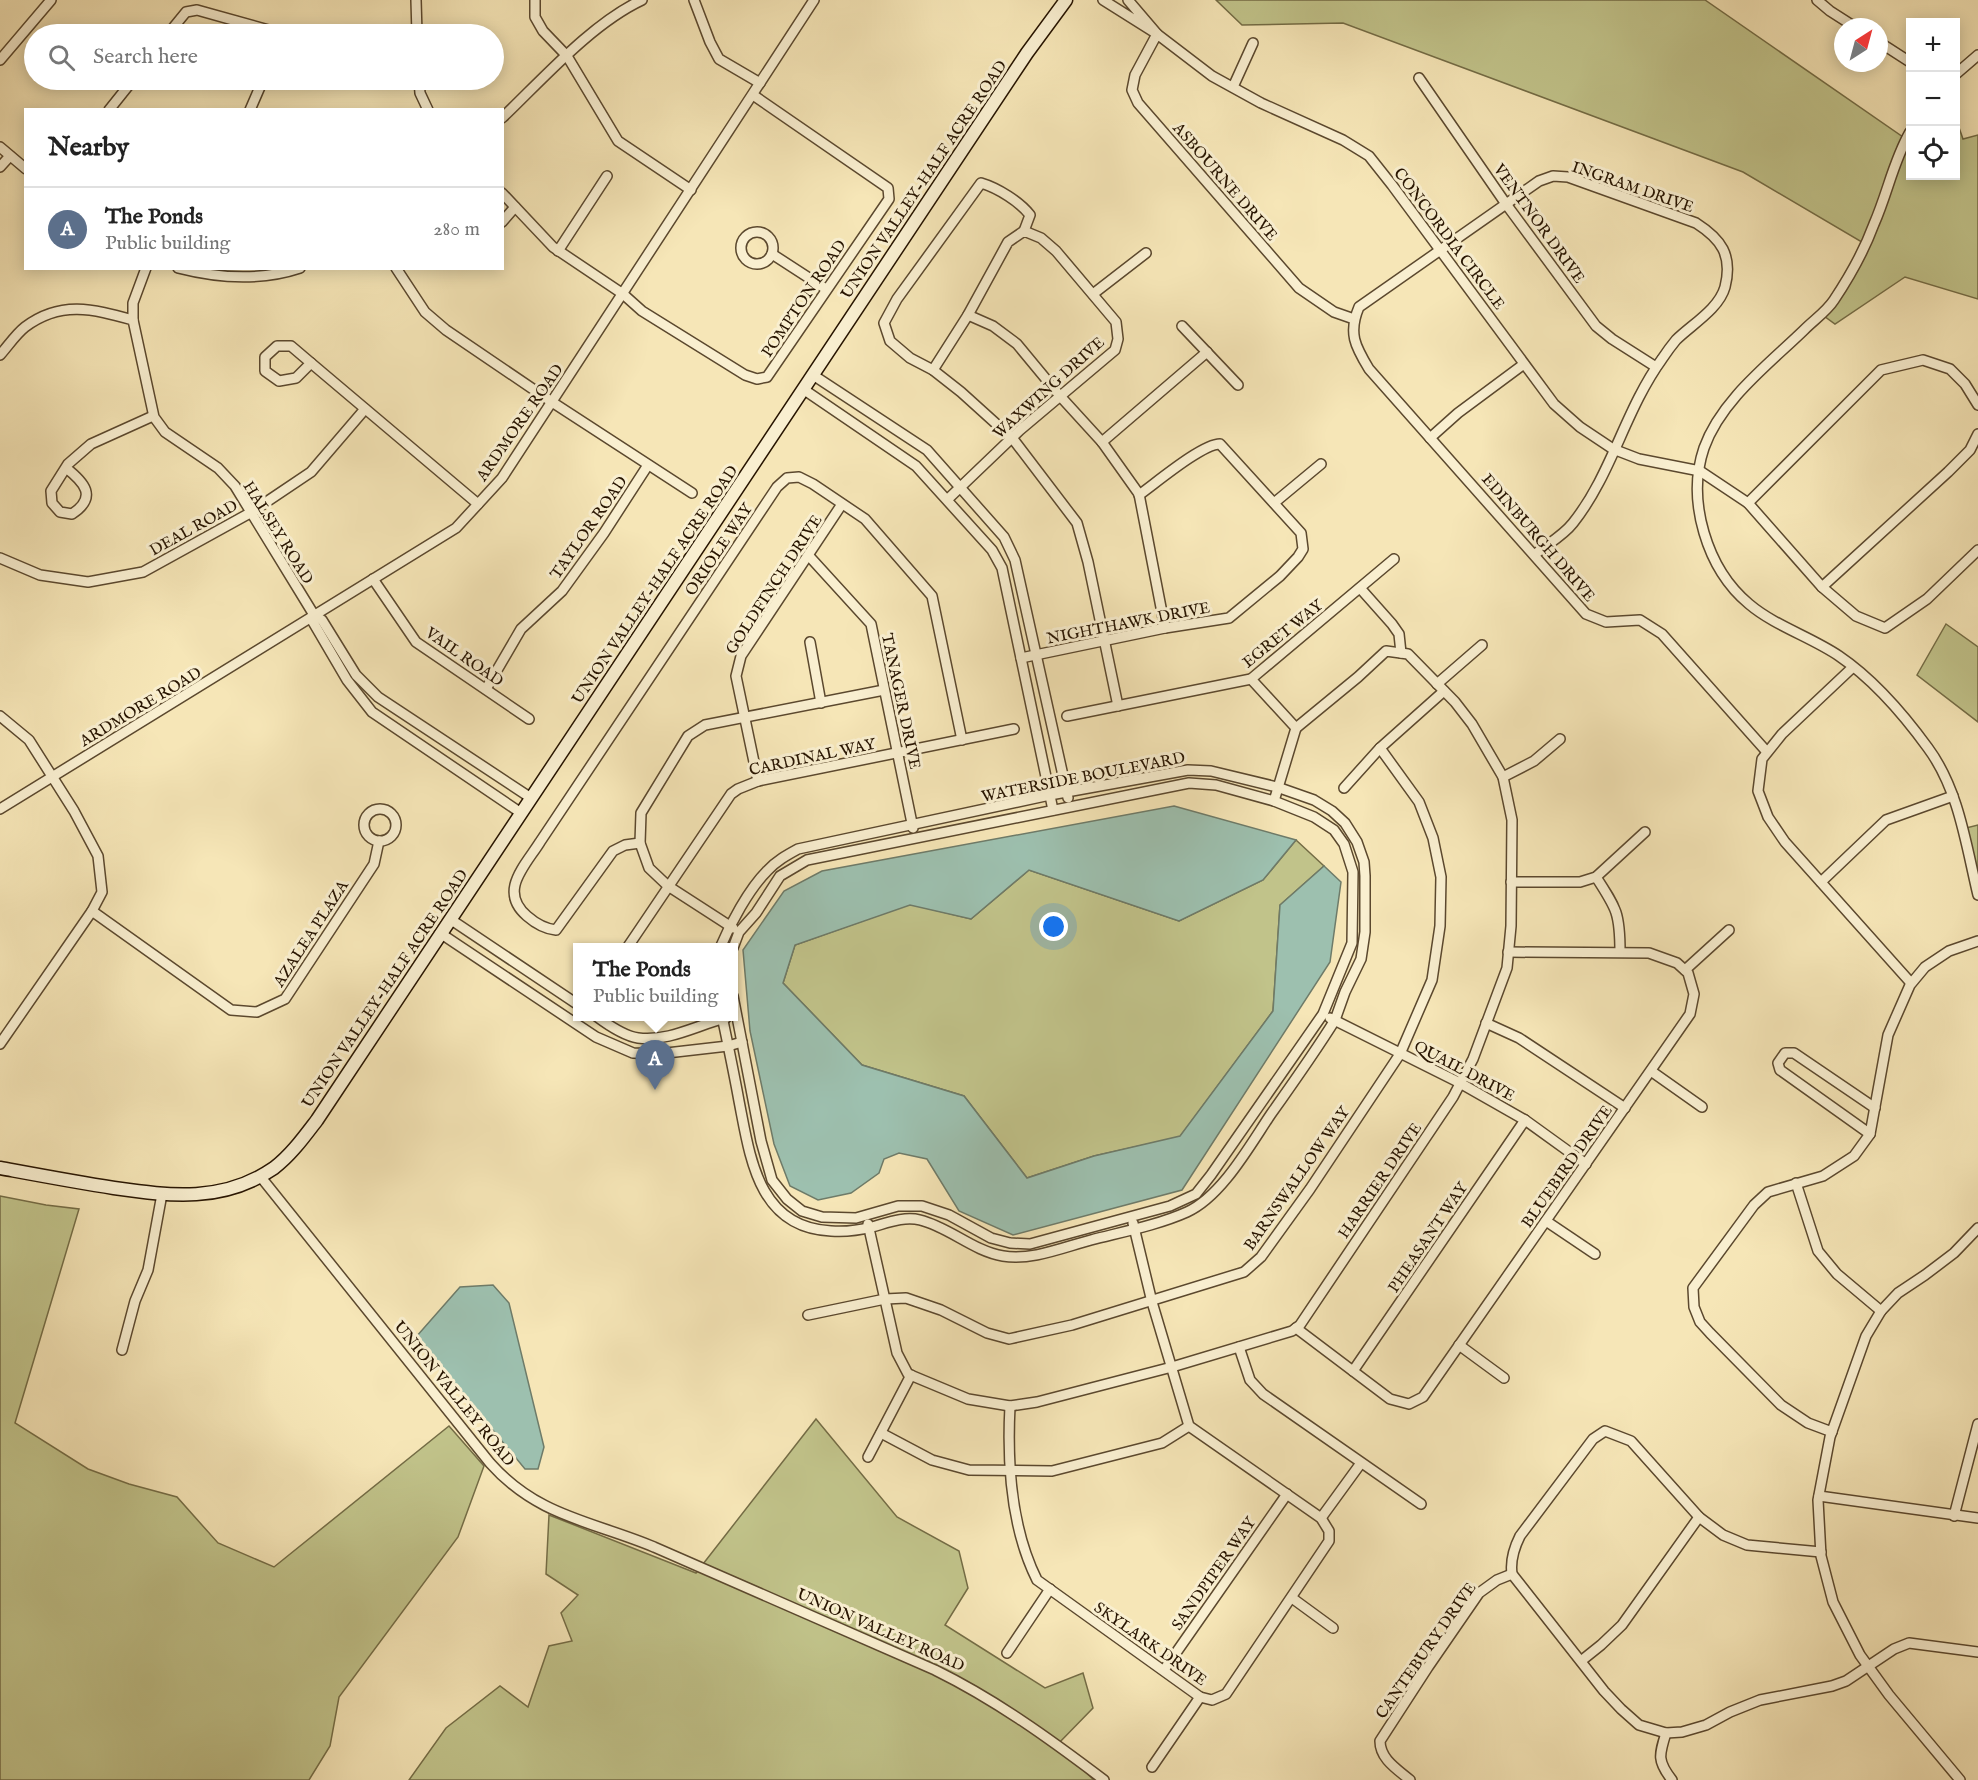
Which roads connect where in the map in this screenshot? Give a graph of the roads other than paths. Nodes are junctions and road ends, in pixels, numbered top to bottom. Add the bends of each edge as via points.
1 (51, 0) edge
2 (416, 0) edge
3 (535, 0) edge
4 (642, 0) edge
5 (694, 0) edge
6 (814, 0) edge
7 (1066, 0) edge
8 (1103, 0) edge
9 (1128, 0) edge
10 (1817, 0) edge
11 (1841, 18) edge
12 (31, 24) edge
13 (176, 24) edge
14 (245, 24) edge
15 (417, 24) edge
16 (24, 32) edge
17 (1157, 34) junction
18 (1253, 43) dead end
19 (1888, 48) edge
20 (1978, 55) edge
21 (567, 56) junction
22 (1906, 59) edge
23 (0, 60) edge
24 (1958, 72) edge
25 (1419, 78) dead end
26 (760, 83) junction
27 (1233, 87) junction
28 (125, 90) edge
29 (259, 90) edge
30 (420, 90) edge
31 (753, 95) junction
32 (111, 108) edge
33 (251, 108) edge
34 (427, 108) edge
35 (504, 116) edge
36 (1906, 140) edge
37 (0, 147) edge
38 (10, 156) junction
39 (0, 167) edge
40 (24, 167) edge
41 (607, 176) dead end
42 (691, 190) junction
43 (504, 195) edge
44 (1506, 204) junction
45 (515, 207) junction
46 (504, 220) edge
47 (1024, 231) junction
48 (1440, 250) junction
49 (558, 251) junction
50 (1146, 253) dead end
51 (772, 254) dead end
52 (145, 270) edge
53 (190, 270) edge
54 (289, 270) edge
55 (397, 270) edge
56 (826, 289) junction
57 (623, 294) junction
58 (1093, 294) junction
59 (968, 315) junction
60 (1354, 319) junction
61 (133, 320) junction
62 (1182, 326) dead end
63 (1207, 352) junction
64 (0, 355) edge
65 (311, 363) junction
66 (1524, 363) junction
67 (1656, 367) junction
68 (933, 370) junction
69 (813, 375) junction
70 (1238, 386) dead end
71 (803, 389) junction
72 (1060, 396) junction
73 (552, 402) junction
74 (1978, 405) edge
75 (365, 409) junction
76 (866, 410) junction
77 (153, 416) junction
78 (854, 424) junction
79 (1978, 434) edge
80 (1431, 438) junction
81 (1013, 439) junction
82 (1102, 442) junction
83 (1614, 449) junction
84 (1321, 464) dead end
85 (648, 465) junction
86 (66, 468) junction
87 (1700, 471) junction
88 (960, 487) junction
89 (692, 493) dead end
90 (1139, 495) junction
91 (948, 499) junction
92 (1274, 503) junction
93 (1748, 503) junction
94 (478, 504) junction
95 (842, 504) junction
96 (250, 513) junction
97 (1978, 550) edge
98 (1534, 555) junction
99 (809, 556) junction
100 (0, 558) edge
101 (1394, 559) dead end
102 (373, 579) junction
103 (1822, 587) junction
104 (1360, 588) junction
105 (314, 615) junction
106 (1165, 628) junction
107 (1104, 641) junction
108 (810, 642) dead end
109 (1482, 645) dead end
110 (1401, 653) junction
111 (1035, 655) junction
112 (1021, 658) junction
113 (1853, 667) junction
114 (1251, 679) junction
115 (1441, 688) junction
116 (486, 690) junction
117 (884, 690) junction
118 (822, 703) junction
119 (1118, 706) junction
120 (0, 716) edge
121 (1067, 716) dead end
122 (743, 718) junction
123 (529, 719) dead end
124 (1296, 728) junction
125 (1014, 729) dead end
126 (1560, 739) dead end
127 (962, 740) junction
128 (1380, 748) junction
129 (1767, 752) junction
130 (462, 753) junction
131 (898, 753) junction
132 (454, 768) junction
133 (52, 777) junction
134 (1503, 777) junction
135 (758, 781) junction
136 (1278, 788) junction
137 (1344, 788) dead end
138 (1067, 793) junction
139 (1050, 795) junction
140 (1953, 796) junction
141 (531, 798) junction
142 (1274, 801) junction
143 (1069, 806) junction
144 (0, 809) edge
145 (1053, 810) junction
146 (521, 813) junction
147 (912, 825) junction
148 (1645, 832) dead end
149 (915, 839) junction
150 (379, 841) dead end
151 (640, 843) junction
152 (1596, 877) junction
153 (1511, 882) junction
154 (1821, 882) junction
155 (668, 886) junction
156 (1978, 895) edge
157 (92, 911) junction
158 (450, 919) junction
159 (729, 925) junction
160 (1729, 930) dead end
161 (739, 932) junction
162 (441, 933) junction
163 (1978, 941) edge
164 (630, 943) edge
165 (722, 943) edge
166 (735, 943) edge
167 (1508, 952) junction
168 (1620, 952) junction
169 (1685, 970) junction
170 (1911, 984) junction
171 (573, 1001) edge
172 (1323, 1014) junction
173 (1335, 1020) junction
174 (602, 1021) edge
175 (714, 1021) edge
176 (723, 1021) edge
177 (738, 1021) edge
178 (1486, 1023) junction
179 (742, 1042) junction
180 (0, 1044) edge
181 (728, 1046) junction
182 (1400, 1053) junction
183 (1651, 1071) junction
184 (1460, 1083) junction
185 (1702, 1107) dead end
186 (1624, 1108) junction
187 (1875, 1108) junction
188 (1525, 1120) junction
189 (1870, 1134) junction
190 (1586, 1164) junction
191 (0, 1168) edge
192 (260, 1176) junction
193 (1796, 1183) junction
194 (162, 1194) junction
195 (866, 1215) junction
196 (1131, 1215) junction
197 (1546, 1221) junction
198 (870, 1228) junction
199 (1134, 1229) junction
200 (1978, 1229) edge
201 (1595, 1254) dead end
202 (885, 1299) junction
203 (1152, 1302) junction
204 (1881, 1311) junction
205 (808, 1315) dead end
206 (1296, 1328) junction
207 (1459, 1346) junction
208 (1239, 1347) junction
209 (122, 1350) dead end
210 (1172, 1367) junction
211 (1353, 1371) junction
212 (911, 1375) junction
213 (1504, 1378) dead end
214 (1010, 1406) junction
215 (1978, 1424) edge
216 (1189, 1426) junction
217 (1832, 1432) junction
218 (881, 1433) junction
219 (868, 1457) dead end
220 (1361, 1462) junction
221 (1011, 1471) junction
222 (1287, 1494) junction
223 (1819, 1496) junction
224 (1421, 1504) dead end
225 (1954, 1516) junction
226 (1699, 1517) junction
227 (1321, 1518) junction
228 (1978, 1518) edge
229 (1821, 1552) junction
230 (1512, 1574) junction
231 (1050, 1589) junction
232 (1292, 1598) junction
233 (1333, 1628) dead end
234 (1978, 1652) edge
235 (1007, 1653) dead end
236 (1581, 1661) junction
237 (1868, 1666) junction
238 (1164, 1670) junction
239 (1200, 1697) junction
240 (1666, 1733) junction
241 (1152, 1767) dead end
242 (1104, 1780) edge
243 (1410, 1780) edge
244 (1672, 1780) edge
245 (1960, 1780) edge

1 - 12 street
2 - 15 street
3 - 21 street via 535,17
4 - 21 street via 604,23
5 - 26 street via 719,59
6 - 26 street, ARDMORE ROAD
7 - 69 street, UNION VALLEY-HALF ACRE ROAD
8 - 17 street, CONCORDIA CIRCLE
9 - 17 street, CONCORDIA CIRCLE
10 - 11 street
13 - 14 street via 186,12 197,10
16 - 23 street
17 - 27 street, CONCORDIA CIRCLE
17 - 60 street, ASBOURNE DRIVE via 1135,75 1132,90 1138,103 1299,288 1334,312
18 - 27 street
19 - 22 street
20 - 24 street
21 - 35 street
21 - 42 street via 618,141
25 - 44 street, VENTNOR DRIVE
26 - 31 street, ARDMORE ROAD
27 - 48 street, CONCORDIA CIRCLE via 1369,156
28 - 32 street
29 - 33 street
30 - 34 street
31 - 42 street, ARDMORE ROAD
31 - 56 street, POMPTON ROAD via 888,188 889,199
36 - 87 street via 1898,153 1875,224 1852,271 1832,303 1720,416 1704,449
37 - 38 street
38 - 39 street
38 - 40 street
41 - 49 street
42 - 57 street, ARDMORE ROAD
43 - 45 street, POMPTON ROAD
44 - 48 street, INGRAM DRIVE
44 - 67 street, VENTNOR DRIVE via 1596,326
44 - 67 street, INGRAM DRIVE via 1539,181 1553,176 1568,177 1696,223 1714,234 1726,253 1724,289 1716,303 1675,342
45 - 46 street
45 - 49 street, POMPTON ROAD
47 - 58 street, WAXWING DRIVE via 1056,250
47 - 59 street via 1008,242
47 - 68 street via 1030,215 1025,209 981,183 897,299 885,323 890,341
48 - 60 street, INGRAM DRIVE via 1359,307
48 - 66 street, CONCORDIA CIRCLE
49 - 57 street, POMPTON ROAD
50 - 58 street
51 - 56 street
52 - 61 street via 133,303
53 - 54 street via 224,276
55 - 73 street via 425,312 446,330
56 - 57 street, POMPTON ROAD via 767,377 757,379 642,311
57 - 73 street, ARDMORE ROAD
58 - 72 street, WAXWING DRIVE via 1116,322 1115,350
59 - 68 street
59 - 72 street via 993,326 1017,344
60 - 80 street, EDINBURGH DRIVE via 1355,346 1369,369
61 - 64 street via 91,309 48,314 24,328
61 - 77 street
62 - 63 street
63 - 70 street
63 - 82 street
65 - 65 street via 291,346 277,346 265,357 265,371 279,381 296,378
65 - 75 street
66 - 80 street via 1458,412
66 - 83 street, CONCORDIA CIRCLE via 1554,404
67 - 83 street, INGRAM DRIVE
68 - 81 street
69 - 71 street, UNION VALLEY-HALF ACRE ROAD
69 - 76 street
71 - 78 street
71 - 141 street, UNION VALLEY-HALF ACRE ROAD
72 - 81 street, WAXWING DRIVE
72 - 82 street
73 - 85 street
73 - 94 street, ARDMORE ROAD via 502,477
74 - 93 street via 1950,369 1923,360 1881,370
75 - 94 street
75 - 96 street, DEAL ROAD via 311,472
76 - 78 street
76 - 88 street via 927,450
77 - 86 street via 91,444
77 - 96 street, HALSEY ROAD via 165,432 218,468 235,486
78 - 91 street via 916,466
79 - 103 street via 1970,450 1948,472
80 - 98 street, EDINBURGH DRIVE
81 - 88 street, WAXWING DRIVE
81 - 107 street via 1077,522
82 - 90 street
83 - 87 street, CONCORDIA CIRCLE via 1639,459
83 - 98 street, INGRAM DRIVE via 1601,480 1572,525
84 - 92 street
85 - 89 street
85 - 116 street, TAYLOR ROAD via 562,591 521,629
86 - 86 street via 51,491 51,503 60,512 72,514 79,510 86,489 81,479
87 - 93 street
87 - 113 street via 1698,509 1714,561 1732,586 1749,604
88 - 91 street, WAXWING DRIVE
88 - 111 street via 1004,537 1016,560
90 - 92 street, NIGHTHAWK DRIVE via 1199,452 1220,444
90 - 106 street
91 - 112 street via 992,550 1002,568
92 - 106 street, NIGHTHAWK DRIVE via 1301,533 1303,549 1298,557 1229,618
93 - 103 street
94 - 102 street, ARDMORE ROAD via 456,528
95 - 99 street, GOLDFINCH DRIVE
95 - 127 street, ORIOLE WAY via 866,519 932,596
95 - 151 street, ORIOLE WAY via 799,477 787,478 777,487 540,842 513,885 514,898 532,921 556,930 613,851
96 - 100 street, DEAL ROAD via 143,572 88,582 40,574
96 - 105 street, HALSEY ROAD
97 - 103 street via 1927,599 1885,628 1856,616
98 - 129 street, EDINBURGH DRIVE via 1586,614 1606,622 1640,620 1662,634
99 - 117 street, TANAGER DRIVE via 871,624
99 - 122 street, GOLDFINCH DRIVE via 741,656 736,676
101 - 104 street, EGRET WAY
102 - 105 street, ARDMORE ROAD
102 - 116 street, VAIL ROAD via 416,642
104 - 110 street via 1392,624
104 - 114 street, EGRET WAY
105 - 130 street, HALSEY ROAD via 322,620 356,675 378,697
105 - 132 street, HALSEY ROAD via 313,622 347,680 372,712
105 - 133 street, ARDMORE ROAD
106 - 107 street, NIGHTHAWK DRIVE
107 - 111 street, NIGHTHAWK DRIVE
107 - 119 street
108 - 118 street
109 - 115 street
110 - 115 street, HARRIER DRIVE via 1408,654
110 - 124 street via 1386,651
111 - 112 street, NIGHTHAWK DRIVE
111 - 138 street
112 - 139 street
113 - 129 street
113 - 140 street via 1928,748
114 - 119 street, EGRET WAY
114 - 124 street
115 - 128 street
115 - 134 street, HARRIER DRIVE via 1472,724
116 - 123 street, VAIL ROAD
117 - 118 street
117 - 131 street, TANAGER DRIVE
118 - 122 street
119 - 121 street, EGRET WAY
120 - 133 street via 29,740
122 - 135 street, GOLDFINCH DRIVE
122 - 151 street via 705,725 688,736 641,813
124 - 136 street
125 - 127 street, CARDINAL WAY
126 - 134 street via 1534,761
127 - 131 street, CARDINAL WAY
128 - 137 street
128 - 182 street, BARNSWALLOW WAY via 1419,802 1442,877 1432,980
129 - 154 street via 1762,759 1758,791 1768,817
130 - 132 street via 454,759
130 - 141 street, HALSEY ROAD
131 - 135 street, CARDINAL WAY
131 - 147 street, TANAGER DRIVE
132 - 146 street, HALSEY ROAD
133 - 144 street, ARDMORE ROAD
133 - 157 street via 98,856 102,892
134 - 153 street, HARRIER DRIVE via 1512,820
135 - 155 street, CARDINAL WAY via 731,794
136 - 138 street, WATERSIDE BOULEVARD via 1211,771 1188,770
136 - 142 street
136 - 173 street, WATERSIDE BOULEVARD via 1314,800 1332,811 1357,842 1364,862 1365,932 1361,959
138 - 139 street, WATERSIDE BOULEVARD
138 - 143 street
139 - 145 street
139 - 147 street, WATERSIDE BOULEVARD
140 - 154 street via 1886,820
140 - 156 street
141 - 146 street, UNION VALLEY-HALF ACRE ROAD
142 - 143 street, WATERSIDE BOULEVARD via 1216,785 1189,783
142 - 172 street, WATERSIDE BOULEVARD via 1314,817 1334,830 1344,844 1353,872 1352,943
143 - 145 street, WATERSIDE BOULEVARD
145 - 149 street, WATERSIDE BOULEVARD
146 - 158 street, UNION VALLEY-HALF ACRE ROAD
147 - 149 street, TANAGER DRIVE
147 - 159 street, WATERSIDE BOULEVARD via 821,843 781,858 766,872
148 - 152 street
149 - 161 street, WATERSIDE BOULEVARD via 807,860 780,876
150 - 157 street, AZALEA PLAZA via 374,864 285,999 257,1012 231,1010
151 - 155 street via 649,868
152 - 153 street via 1580,882
152 - 168 street via 1615,906
153 - 167 street, HARRIER DRIVE
154 - 170 street
155 - 159 street
155 - 164 street, CARDINAL WAY
157 - 180 street
158 - 162 street, UNION VALLEY-HALF ACRE ROAD
158 - 171 street
159 - 161 street
159 - 165 street, WATERSIDE BOULEVARD
160 - 169 street
161 - 166 street, WATERSIDE BOULEVARD
162 - 181 street via 596,1037 633,1053
162 - 192 street, UNION VALLEY-HALF ACRE ROAD via 317,1120 288,1156
163 - 170 street via 1949,951 1925,967
167 - 168 street
167 - 178 street, HARRIER DRIVE via 1507,968
168 - 169 street via 1649,952
169 - 183 street, BLUEBIRD DRIVE via 1694,994 1690,1014
170 - 187 street via 1888,1035
172 - 173 street, QUAIL DRIVE
172 - 196 street, WATERSIDE BOULEVARD via 1196,1194 1170,1206
173 - 182 street, QUAIL DRIVE
173 - 199 street, WATERSIDE BOULEVARD via 1229,1175 1206,1200 1187,1212
174 - 175 street via 636,1038 655,1038
176 - 181 street, WATERSIDE BOULEVARD
177 - 179 street, WATERSIDE BOULEVARD
178 - 184 street, HARRIER DRIVE
178 - 186 street via 1519,1038
179 - 181 street
179 - 195 street, WATERSIDE BOULEVARD via 760,1141 772,1180 802,1211 822,1217
181 - 198 street, WATERSIDE BOULEVARD via 757,1179 779,1211 802,1226 831,1232
182 - 184 street, QUAIL DRIVE
182 - 203 street, BARNSWALLOW WAY via 1261,1257 1244,1272
183 - 185 street
183 - 186 street, BLUEBIRD DRIVE
184 - 188 street, QUAIL DRIVE
184 - 206 street, HARRIER DRIVE
186 - 190 street, BLUEBIRD DRIVE
187 - 189 street
187 - 189 street via 1794,1053 1785,1053 1778,1063 1780,1070
188 - 190 street, QUAIL DRIVE
188 - 211 street, PHEASANT WAY
189 - 193 street via 1841,1166
190 - 197 street, BLUEBIRD DRIVE
191 - 194 street
192 - 194 street via 214,1192
192 - 242 street, UNION VALLEY ROAD via 489,1463 528,1497 935,1670 1021,1719
193 - 204 street via 1818,1251 1837,1274
193 - 217 street via 1768,1192 1754,1205 1693,1288 1694,1307 1700,1322 1781,1405 1808,1423
194 - 209 street via 148,1270
195 - 196 street, WATERSIDE BOULEVARD via 898,1206 922,1206 949,1215 991,1238 1030,1244
195 - 198 street
196 - 199 street
197 - 201 street
197 - 207 street, BLUEBIRD DRIVE
198 - 199 street, WATERSIDE BOULEVARD via 895,1220 918,1219 1002,1256 1024,1257
198 - 202 street
199 - 203 street
200 - 204 street
202 - 203 street, BARNSWALLOW WAY via 906,1298 1009,1339
202 - 205 street, BARNSWALLOW WAY
202 - 212 street via 897,1353
203 - 210 street
204 - 217 street via 1866,1336
206 - 208 street
206 - 211 street, BLUEBIRD DRIVE
207 - 211 street, BLUEBIRD DRIVE via 1423,1397 1409,1404 1390,1399
207 - 213 street
208 - 210 street
208 - 220 street via 1250,1380 1263,1394
210 - 214 street
210 - 216 street
212 - 214 street via 968,1399
212 - 218 street
214 - 221 street, SKYLARK DRIVE
215 - 225 street
216 - 221 street via 1162,1443 1052,1471
216 - 222 street
217 - 223 street
218 - 219 street
218 - 221 street via 932,1460 969,1470
220 - 224 street
220 - 227 street
221 - 231 street, SKYLARK DRIVE via 1029,1563 1037,1580
222 - 227 street
222 - 238 street, SANDPIPER WAY
223 - 225 street
223 - 229 street
225 - 228 street
226 - 229 street via 1723,1535 1747,1545
226 - 230 street via 1631,1442 1605,1431 1593,1439 1520,1536 1514,1548
226 - 236 street via 1622,1625
227 - 232 street, SKYLARK DRIVE via 1329,1531 1329,1541
229 - 237 street via 1833,1602
230 - 236 street
230 - 243 street, CANTEBURY DRIVE via 1479,1593 1380,1741 1383,1755
231 - 235 street
231 - 238 street, SKYLARK DRIVE
232 - 233 street
232 - 239 street, SKYLARK DRIVE via 1226,1694 1212,1700
234 - 237 street via 1909,1643
236 - 240 street via 1639,1725
237 - 240 street via 1832,1686 1760,1700 1706,1725
237 - 245 street
238 - 239 street, SKYLARK DRIVE
239 - 241 street
240 - 244 street via 1659,1755

